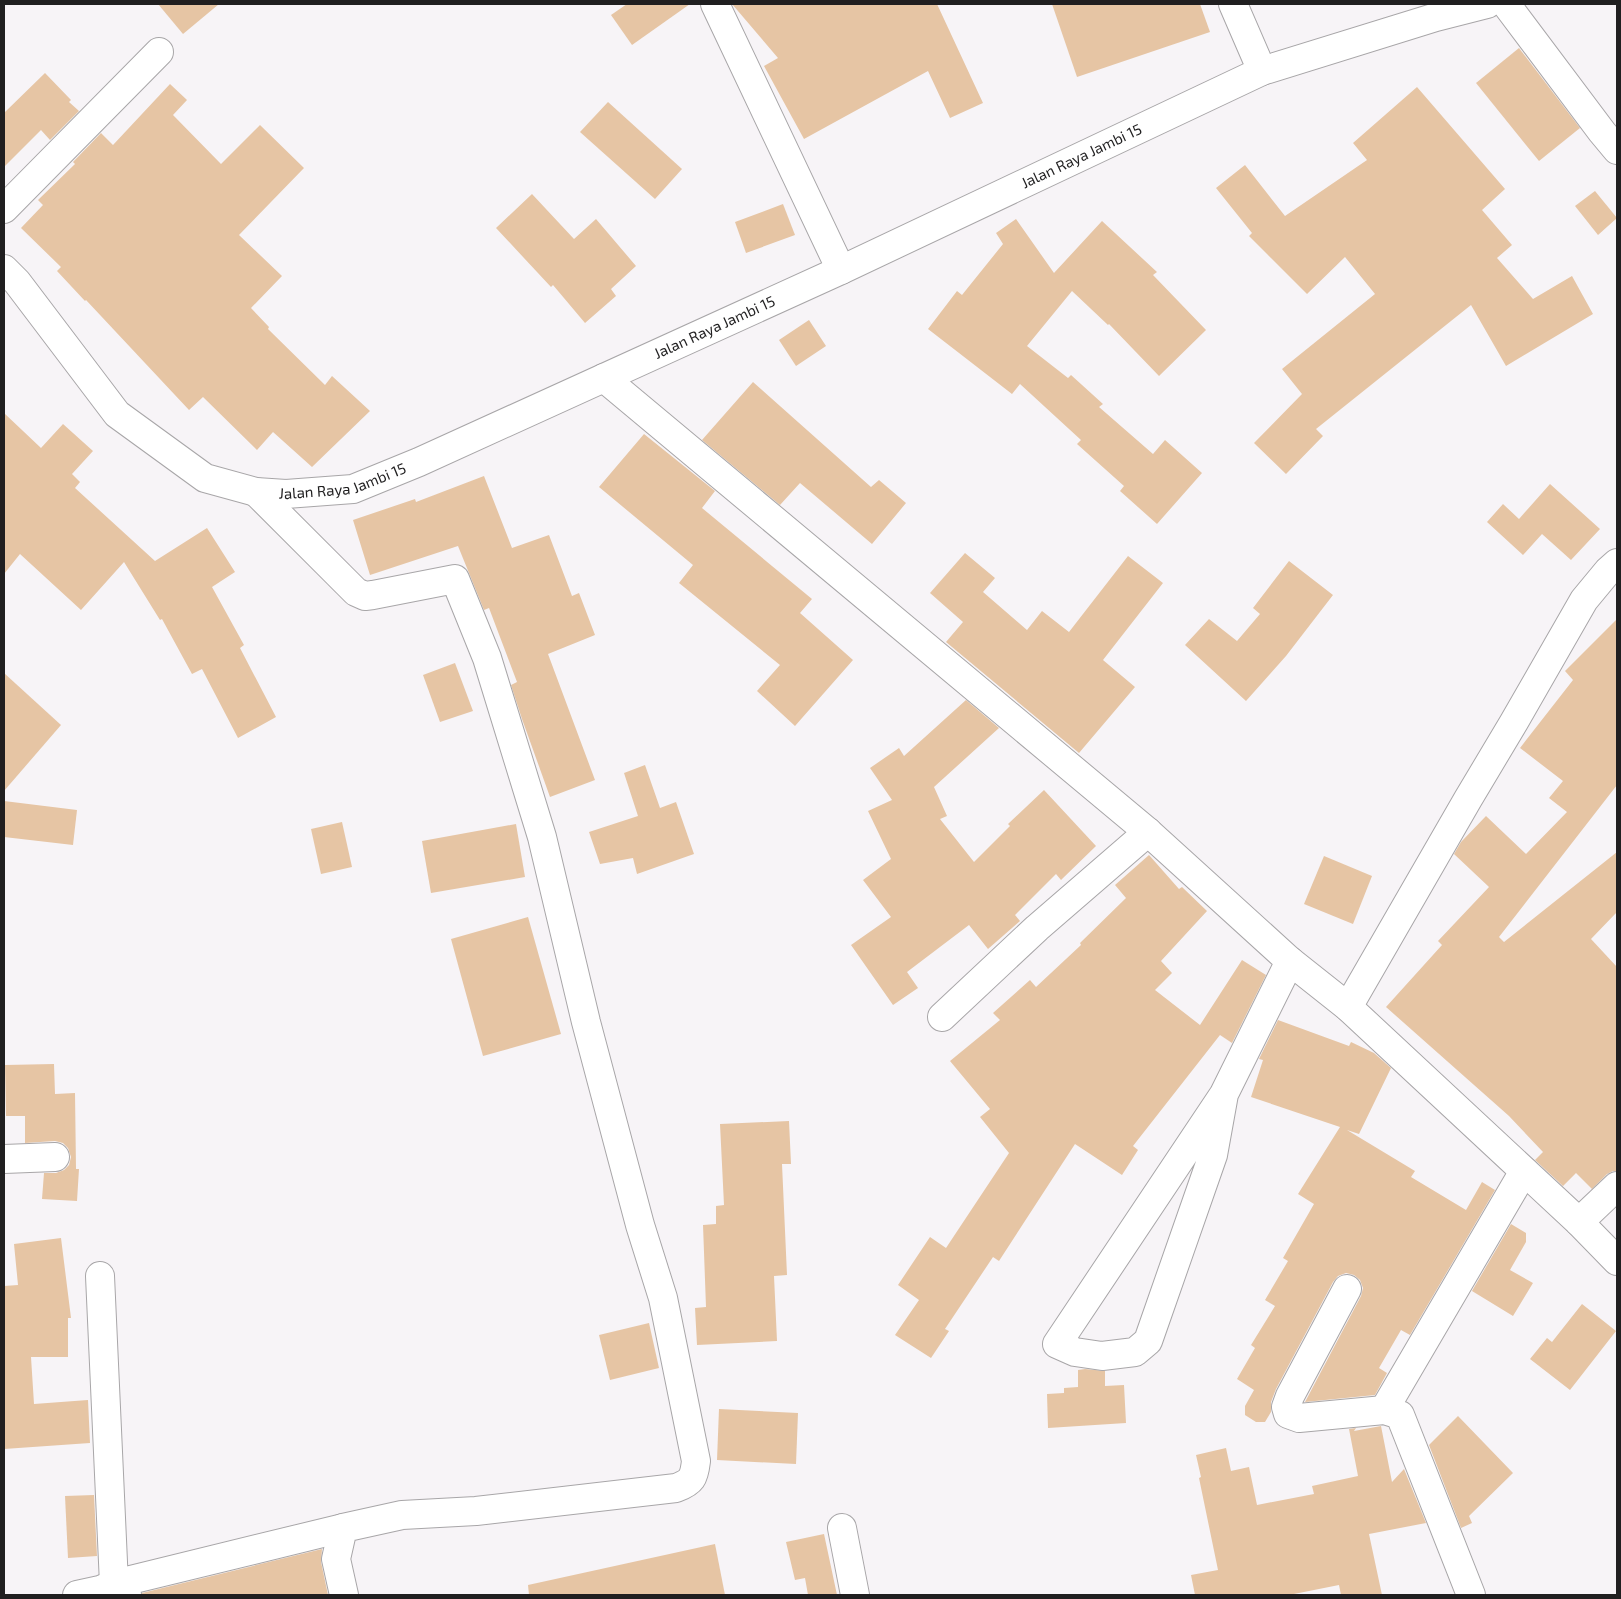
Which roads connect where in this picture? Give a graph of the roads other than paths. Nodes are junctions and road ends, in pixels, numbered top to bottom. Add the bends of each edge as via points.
1 (715, 4) edge
2 (1233, 4) edge
3 (1490, 4) edge
4 (159, 52) dead end
5 (1262, 71) junction
6 (1617, 150) edge
7 (4, 209) edge
8 (841, 270) junction
9 (4, 271) edge
10 (604, 378) junction
11 (256, 492) junction
12 (1617, 563) edge
13 (1148, 832) junction
14 (1290, 961) junction
15 (1348, 1007) junction
16 (942, 1017) dead end
17 (1224, 1094) junction
18 (55, 1158) dead end
19 (4, 1159) edge
20 (1524, 1172) junction
21 (1617, 1186) edge
22 (1579, 1222) junction
23 (1617, 1261) edge
24 (100, 1276) dead end
25 (1347, 1289) dead end
26 (1384, 1410) junction
27 (343, 1528) junction
28 (842, 1528) dead end
29 (120, 1590) edge
30 (77, 1595) edge
31 (344, 1595) edge
32 (855, 1595) edge
33 (1471, 1595) edge

1 - 8 main road
2 - 5 main road
3 - 5 main road, Jalan Raya Jambi 15 via 1436,17
3 - 6 main road
4 - 7 main road
5 - 8 main road, Jalan Raya Jambi 15
8 - 10 main road, Jalan Raya Jambi 15
9 - 11 main road, Jalan Raya Jambi 15 via 17,282 117,414 205,478
10 - 11 main road, Jalan Raya Jambi 15 via 353,489 286,494
10 - 13 main road
11 - 27 main road via 356,592 365,596 455,579 487,658 542,837 586,1022 640,1225 663,1298 696,1461 695,1472 689,1482 676,1488 476,1511 402,1515
12 - 15 main road via 1584,600
13 - 14 main road
13 - 16 main road via 1037,928
14 - 15 main road
14 - 17 main road
15 - 20 main road
17 - 17 main road via 1213,1155 1148,1341 1136,1352 1102,1356 1075,1352 1057,1344
18 - 19 main road
20 - 22 main road
20 - 26 main road
21 - 22 main road
22 - 23 main road
24 - 29 main road
25 - 26 main road via 1290,1396 1286,1407 1288,1414 1299,1418
26 - 33 main road via 1400,1415
27 - 29 main road
27 - 31 main road via 336,1558
28 - 32 main road
29 - 30 main road

